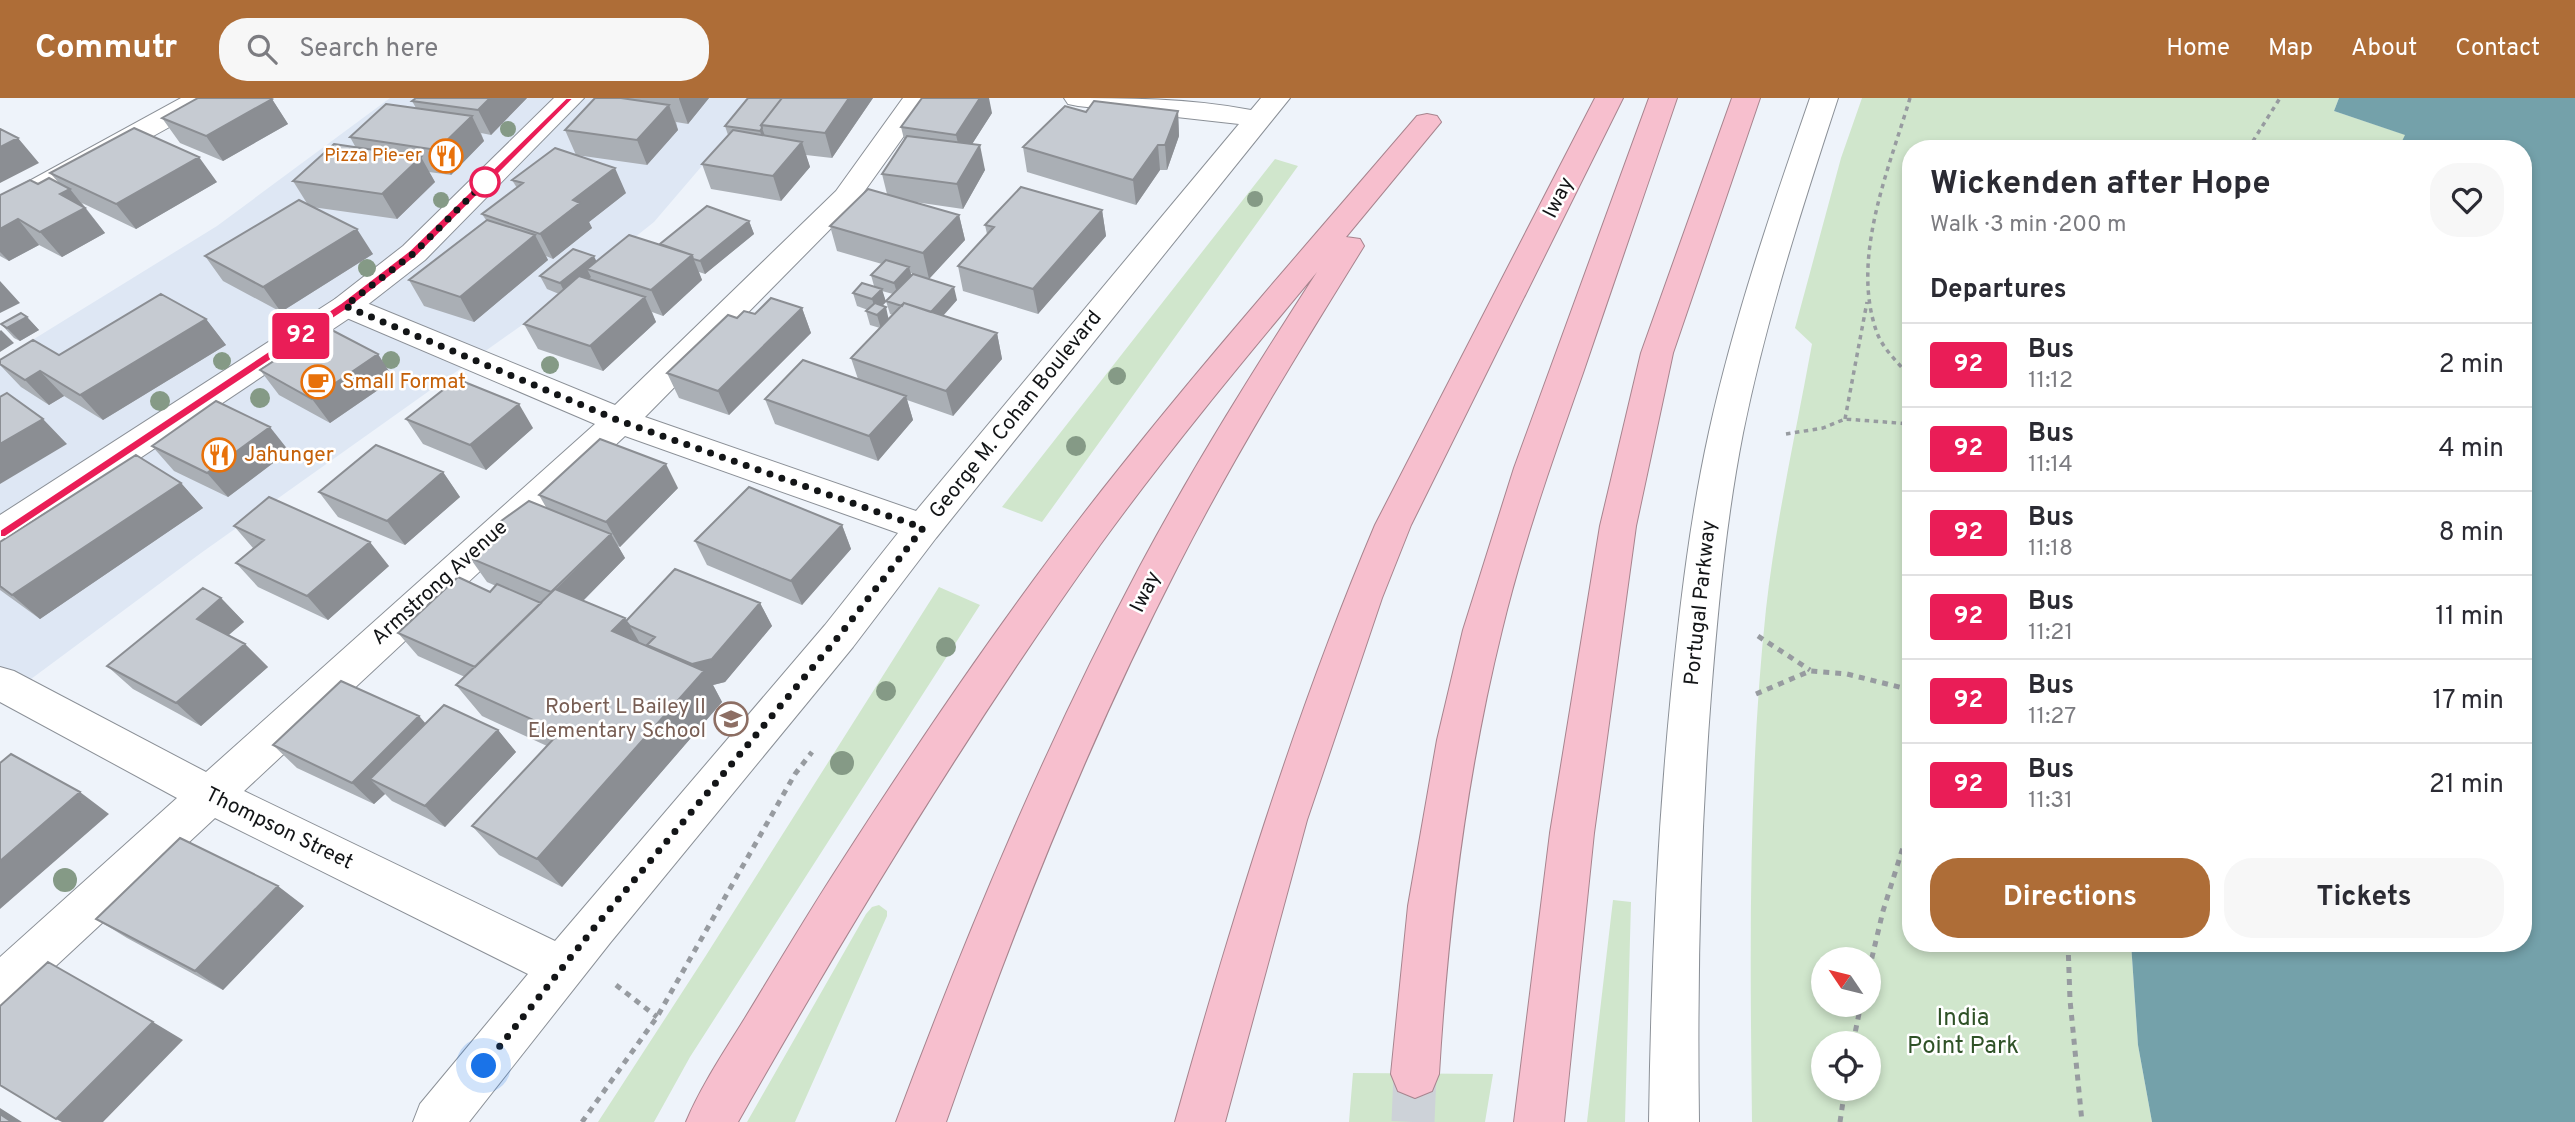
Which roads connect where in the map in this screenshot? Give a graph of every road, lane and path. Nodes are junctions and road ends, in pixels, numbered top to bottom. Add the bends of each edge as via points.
1 (201, 98) edge
2 (570, 98) edge
3 (917, 98) edge
4 (1078, 98) edge
5 (1609, 98) edge
6 (1663, 98) edge
7 (1746, 98) edge
8 (1824, 98) edge
9 (1910, 98) edge
10 (2280, 98) edge
11 (1266, 109) edge
12 (1435, 110) edge
13 (2254, 140) edge
14 (0, 209) edge
15 (1867, 299) junction
16 (345, 306) junction
17 (1902, 365) edge
18 (1846, 419) junction
19 (620, 421) junction
20 (1902, 423) edge
21 (1786, 434) dead end
22 (923, 528) junction
23 (0, 533) edge
24 (1758, 636) dead end
25 (1810, 671) junction
26 (0, 683) edge
27 (1902, 688) edge
28 (1756, 694) dead end
29 (821, 741) dead end
30 (208, 794) junction
31 (1902, 851) edge
32 (1874, 947) edge
33 (2068, 952) edge
34 (562, 968) junction
35 (612, 982) dead end
36 (0, 987) edge
37 (657, 1017) junction
38 (1415, 1074) tunnel mouth
39 (1843, 1101) edge
40 (1542, 1102) edge
41 (438, 1122) edge
42 (582, 1122) edge
43 (711, 1122) edge
44 (920, 1122) edge
45 (1200, 1122) edge
46 (1674, 1122) edge
47 (1840, 1122) edge
48 (2082, 1122) edge

1 - 14 street
2 - 16 street via 414,253
3 - 19 street, Armstrong Avenue via 846,197
4 - 11 street via 1225,113
5 - 45 highway, Iway via 1393,525 1364,592 1283,827
6 - 38 highway via 1524,490 1483,626 1433,872
7 - 40 highway via 1657,353 1618,526 1572,834
8 - 46 street, Portugal Parkway via 1743,363 1705,553 1686,742 1673,999
9 - 15 path via 1872,234
10 - 13 path
11 - 22 street, George M. Cohan Boulevard
12 - 43 highway via 1186,408 1038,603 874,848
12 - 44 highway, Iway via 1275,364 1158,569 1035,830
15 - 17 path via 1877,333
15 - 18 path
16 - 19 street
16 - 23 street
18 - 20 path
18 - 21 path
19 - 22 street
19 - 30 street, Armstrong Avenue
22 - 34 street, George M. Cohan Boulevard via 839,636
24 - 25 path
25 - 27 path via 1847,674
25 - 28 path
26 - 30 street, Thompson Street
29 - 37 path via 795,774
30 - 34 street, Thompson Street
30 - 36 street, Armstrong Avenue
31 - 32 path
33 - 48 path
34 - 41 street, George M. Cohan Boulevard
35 - 37 path
37 - 42 path
39 - 47 path

